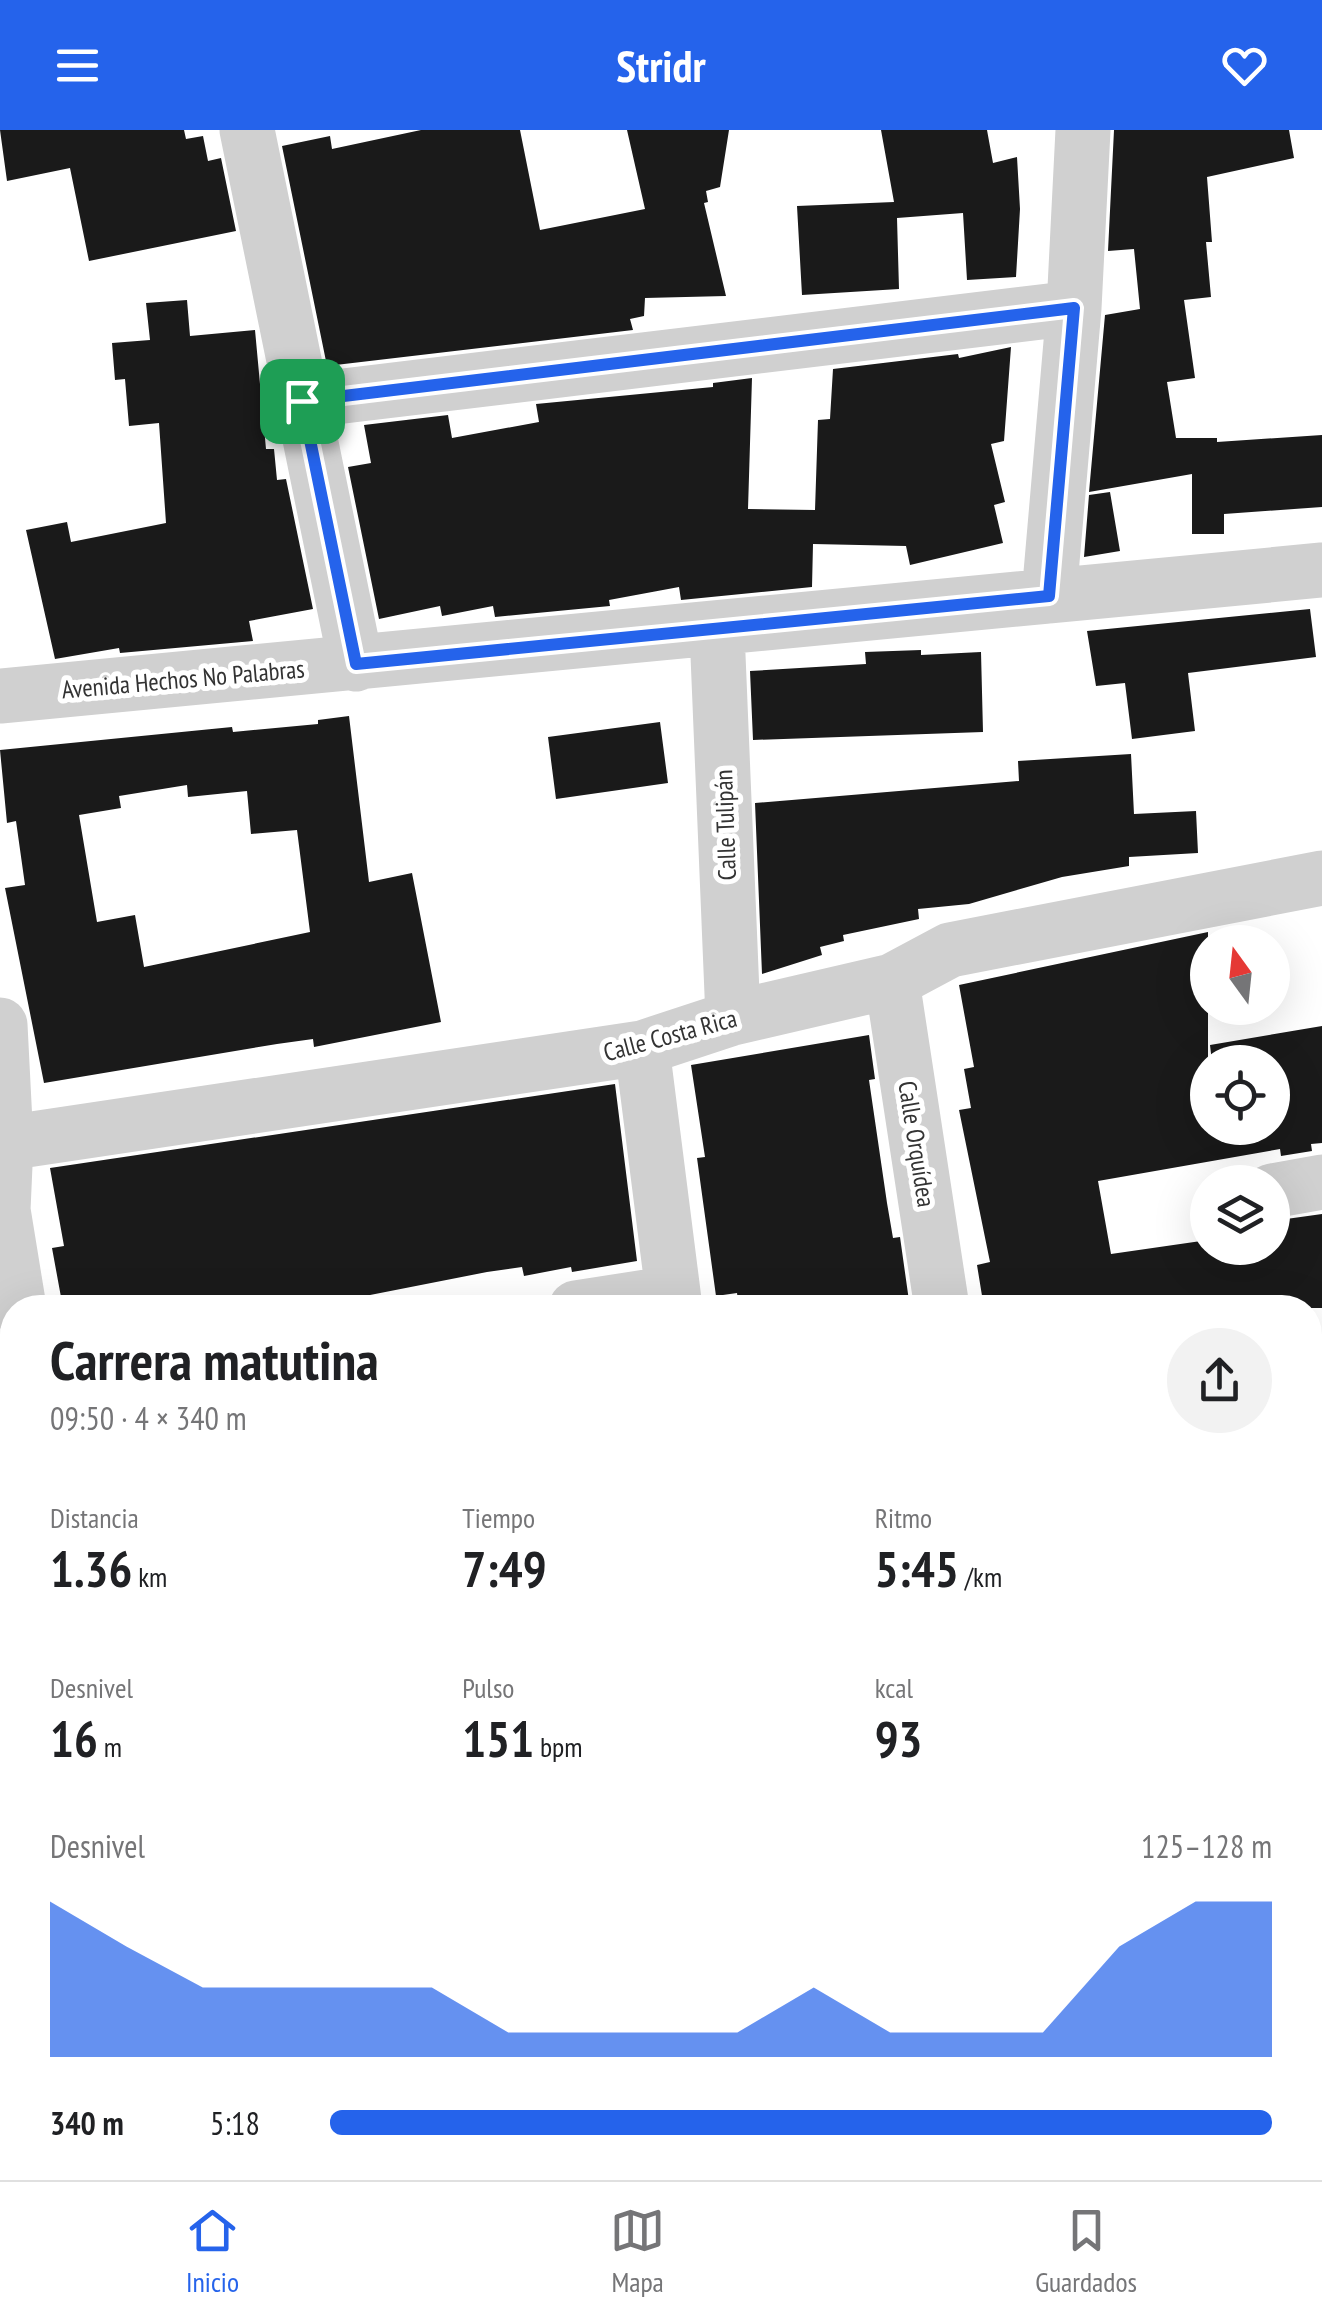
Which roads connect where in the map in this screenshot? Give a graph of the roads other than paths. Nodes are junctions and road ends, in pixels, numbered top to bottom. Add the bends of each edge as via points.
1 (247, 130) edge
2 (1083, 130) edge
3 (1074, 308) junction
4 (302, 401) junction
5 (1322, 570) edge
6 (1049, 596) junction
7 (716, 631) junction
8 (356, 664) junction
9 (0, 696) edge
10 (1322, 878) edge
11 (892, 981) junction
12 (733, 1018) junction
13 (0, 1025) edge
14 (642, 1048) junction
15 (6, 1144) junction
16 (1322, 1182) edge
17 (1290, 1188) edge
18 (2, 1210) edge
19 (17, 1295) edge
20 (673, 1295) edge
21 (940, 1295) edge

1 - 4 street
2 - 3 street
3 - 4 street
3 - 6 street
4 - 8 street
5 - 6 street, Avenida Hechos No Palabras
6 - 7 street, Avenida Hechos No Palabras
7 - 8 street, Avenida Hechos No Palabras
7 - 12 street, Calle Tulipán
8 - 9 street, Avenida Hechos No Palabras
10 - 11 street, Calle Costa Rica via 950,950
11 - 12 street, Calle Costa Rica
11 - 21 street, Calle Orquídea
12 - 14 street, Calle Costa Rica
13 - 15 street
14 - 15 street, Calle Costa Rica
14 - 20 street
15 - 18 street
16 - 17 street
18 - 19 street

